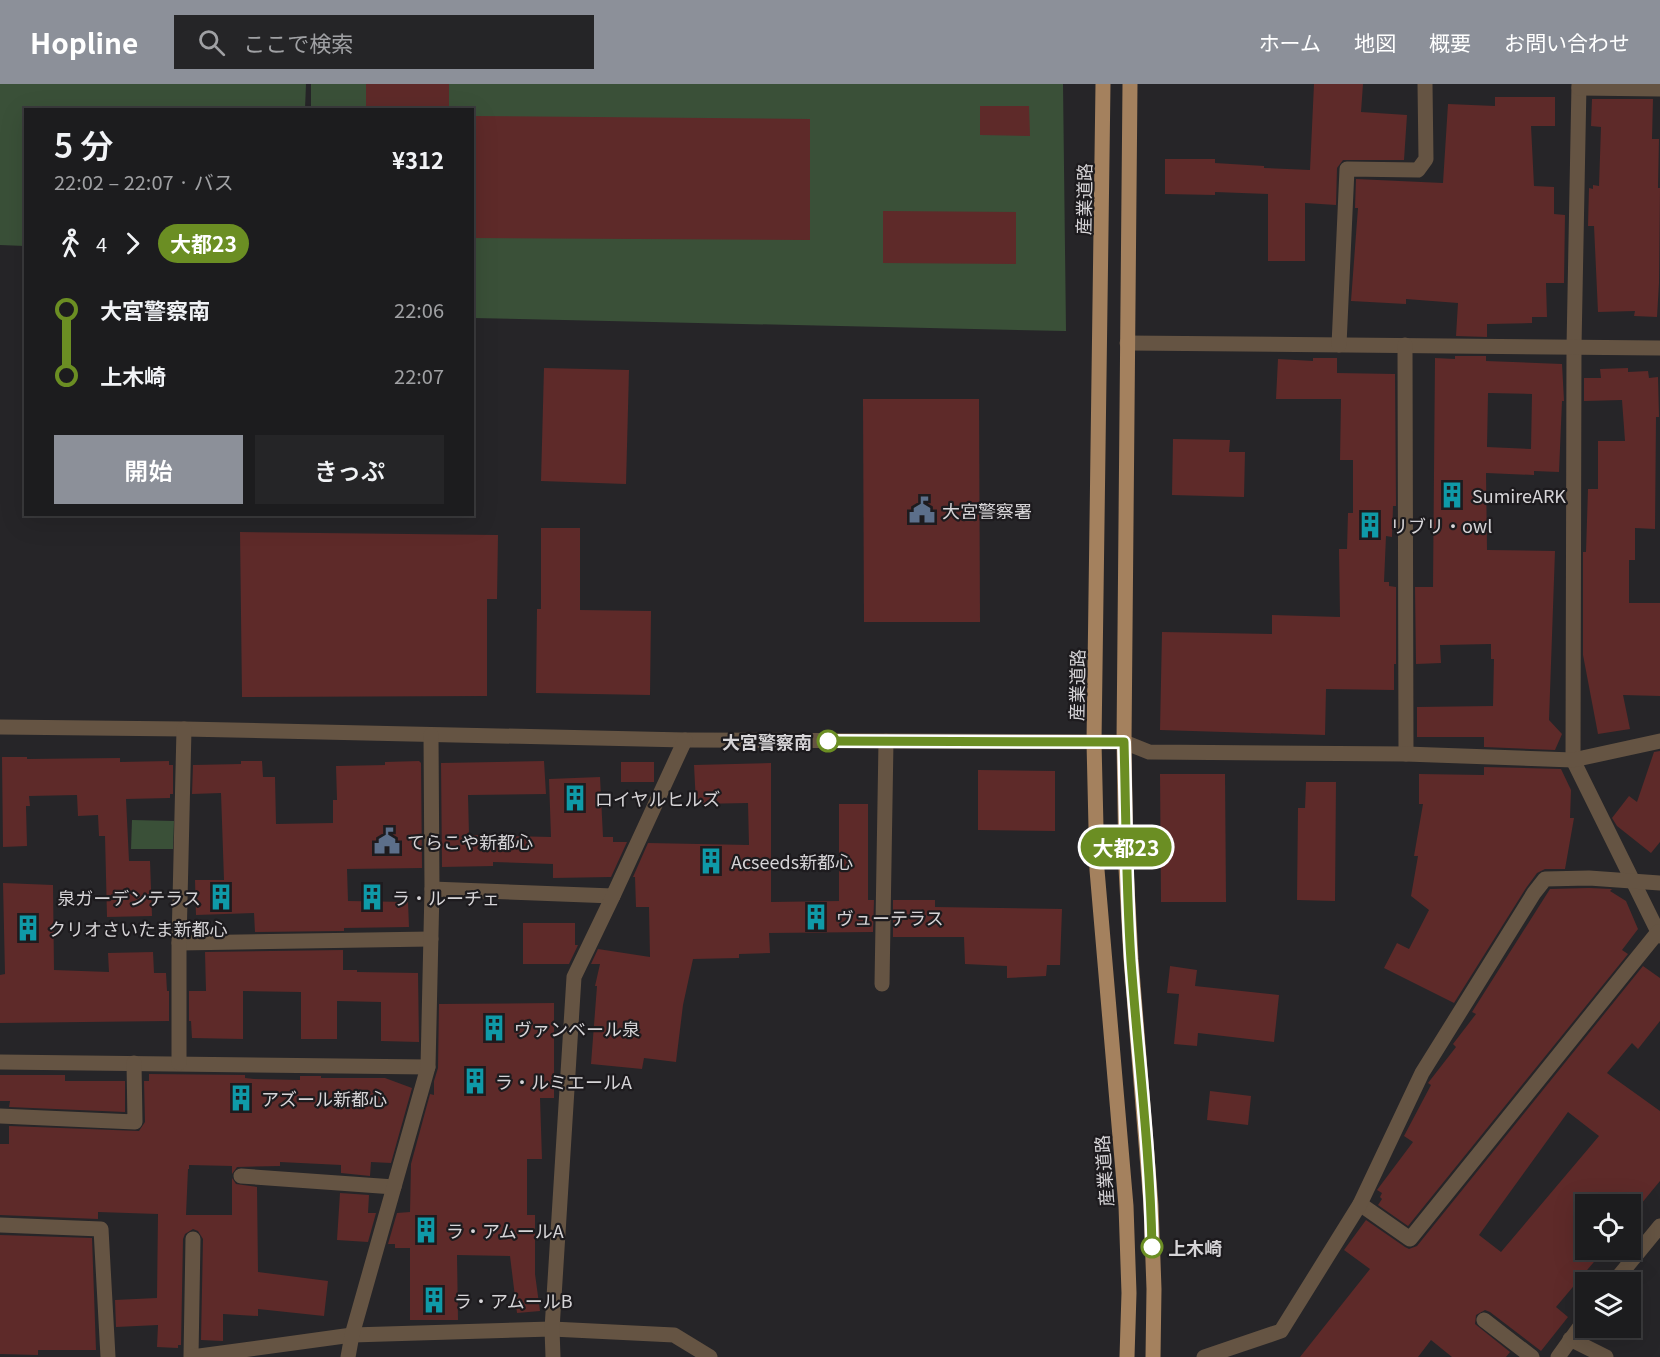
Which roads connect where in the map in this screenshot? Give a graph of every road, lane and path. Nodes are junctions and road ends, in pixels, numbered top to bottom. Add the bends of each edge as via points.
1 (1103, 84) edge
2 (1130, 84) edge
3 (1425, 84) edge
4 (1579, 86) edge
5 (1660, 89) edge
6 (1127, 343) junction
7 (1339, 345) junction
8 (1405, 345) junction
9 (1574, 347) junction
10 (1660, 348) edge
11 (0, 727) edge
12 (184, 729) junction
13 (432, 735) junction
14 (685, 740) junction
15 (886, 741) junction
16 (1660, 741) edge
17 (1094, 742) junction
18 (1124, 742) junction
19 (1406, 754) junction
20 (1573, 760) junction
21 (1632, 880) junction
22 (1660, 883) edge
23 (432, 889) junction
24 (613, 897) junction
25 (1659, 934) edge
26 (431, 939) junction
27 (179, 943) junction
28 (882, 984) dead end
29 (0, 1062) edge
30 (134, 1063) junction
31 (179, 1063) junction
32 (428, 1067) junction
33 (0, 1116) edge
34 (242, 1176) dead end
35 (394, 1187) junction
36 (1360, 1204) junction
37 (0, 1225) edge
38 (1660, 1226) edge
39 (193, 1239) dead end
40 (1622, 1272) edge
41 (1484, 1320) dead end
42 (552, 1329) junction
43 (1575, 1333) edge
44 (352, 1335) junction
45 (1570, 1340) junction
46 (227, 1355) edge
47 (108, 1357) edge
48 (192, 1357) edge
49 (348, 1357) edge
50 (553, 1357) edge
51 (710, 1357) edge
52 (1127, 1357) edge
53 (1153, 1357) edge
54 (1204, 1357) edge
55 (1532, 1357) edge
56 (1558, 1357) edge
57 (1606, 1357) edge

1 - 17 main road, 産業道路
2 - 6 main road
3 - 7 street via 1426,159 1418,170 1347,169
4 - 5 street
4 - 9 street
6 - 7 street
6 - 18 main road
7 - 8 street
8 - 9 street
8 - 19 street
9 - 10 street
9 - 20 street
11 - 12 street
12 - 13 street
12 - 27 street
13 - 14 street
13 - 23 street
14 - 15 street
14 - 24 street
15 - 17 street
15 - 28 street
16 - 20 street
17 - 18 street
17 - 52 main road, 産業道路 via 1098,881 1126,1206
18 - 19 street via 1149,752
18 - 53 main road via 1131,959 1151,1205
19 - 20 street
20 - 21 street
21 - 22 street
21 - 25 street
21 - 36 street via 1545,879 1422,1073
23 - 24 street
23 - 26 street
24 - 42 street via 574,977
25 - 36 street via 1410,1239
26 - 27 street
26 - 32 street
27 - 31 street
29 - 30 street
30 - 31 street
30 - 33 street via 135,1122
31 - 32 street
32 - 35 street
34 - 35 street
35 - 44 street
36 - 54 street via 1281,1331
37 - 47 street via 101,1229
38 - 40 street
39 - 48 street
41 - 55 street
42 - 44 street
42 - 50 street
42 - 51 street via 674,1335
43 - 45 street
44 - 46 street
44 - 49 street
45 - 56 street
45 - 57 street
46 - 48 street

